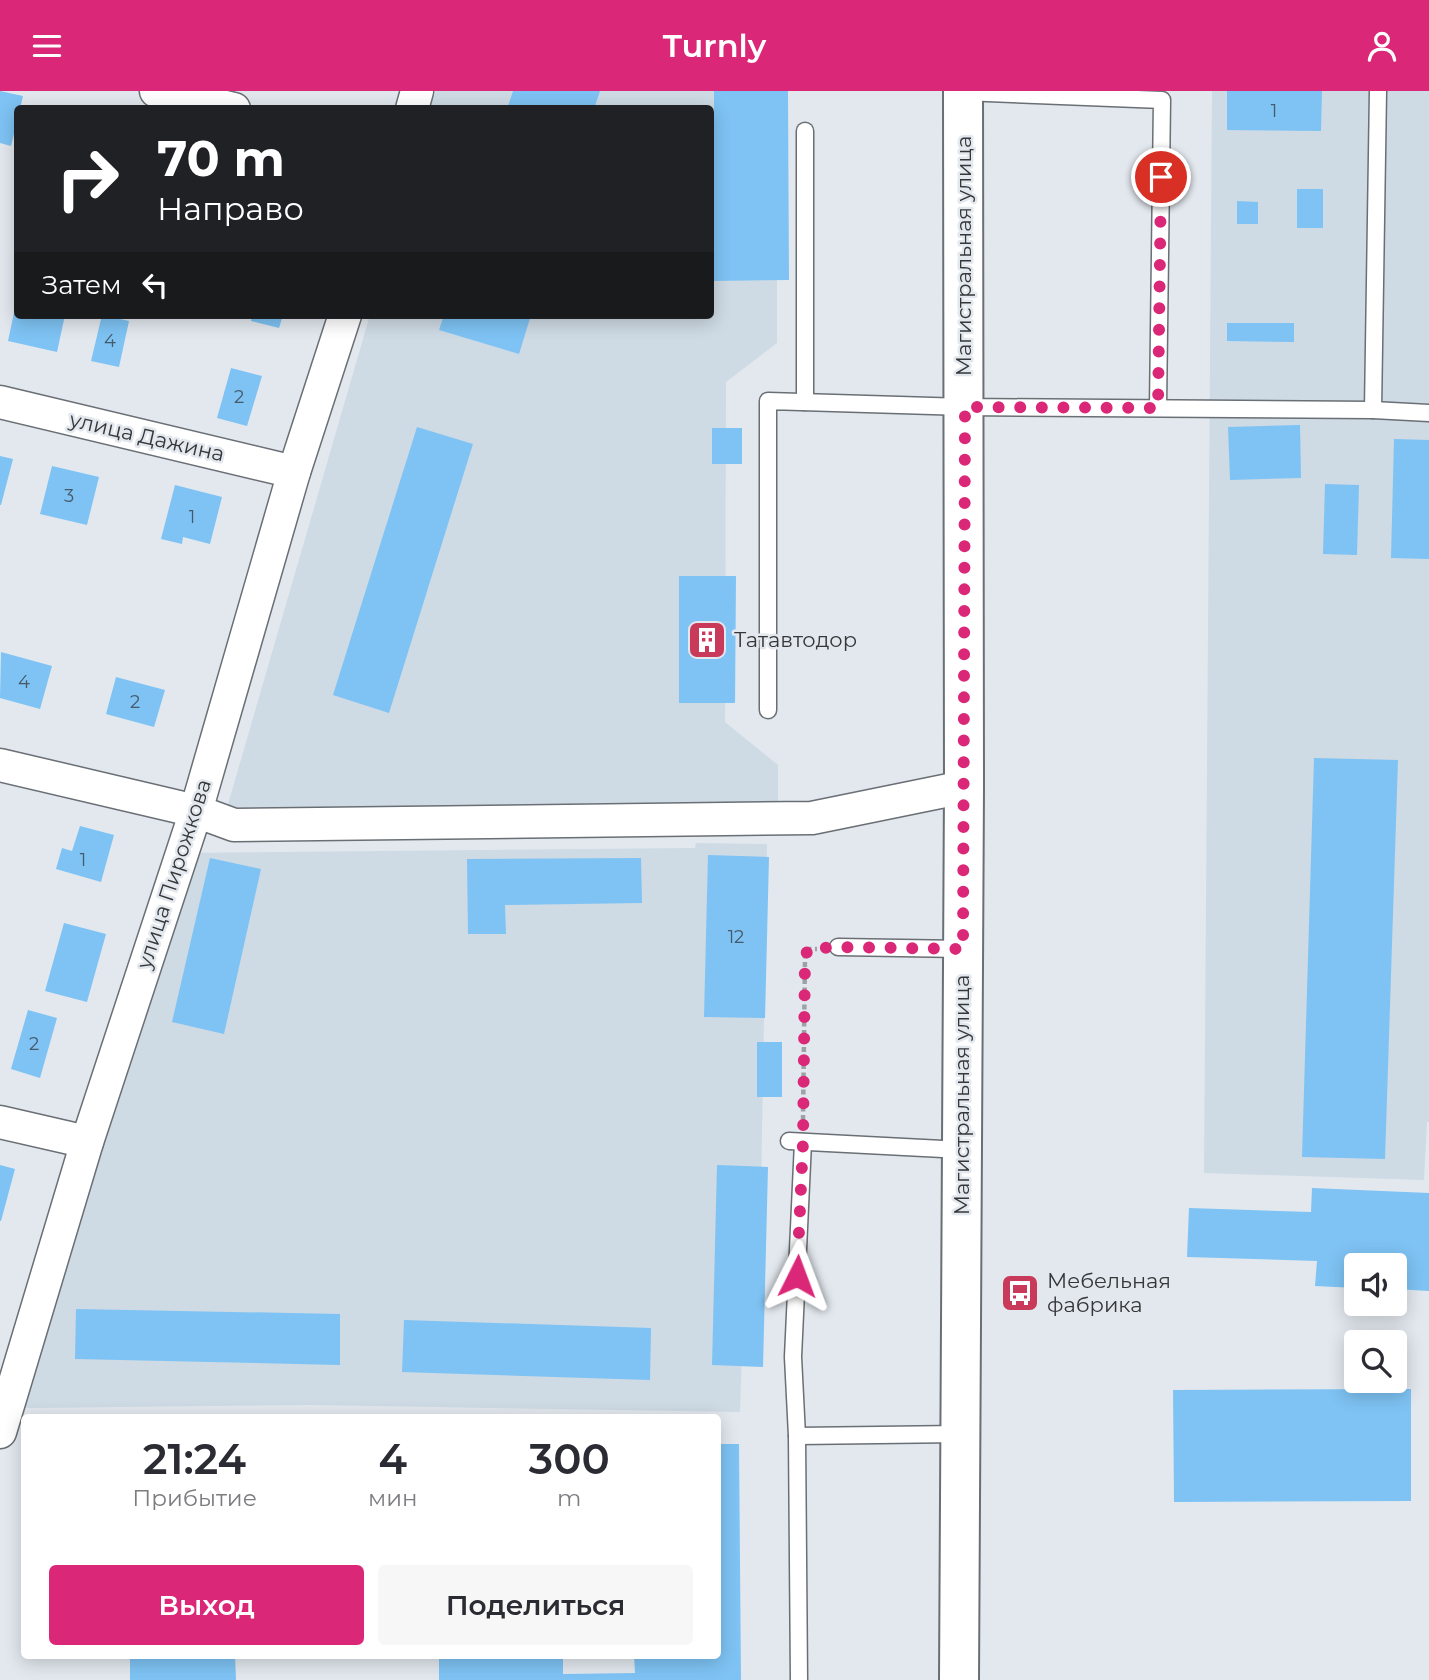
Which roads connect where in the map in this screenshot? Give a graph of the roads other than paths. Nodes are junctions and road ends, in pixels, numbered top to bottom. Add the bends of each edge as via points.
1 (156, 91) edge
2 (1378, 91) edge
3 (963, 92) edge
4 (217, 105) edge
5 (805, 131) dead end
6 (344, 319) edge
7 (0, 402) edge
8 (805, 402) junction
9 (965, 407) junction
10 (1158, 408) junction
11 (1373, 410) junction
12 (1429, 413) edge
13 (294, 472) junction
14 (768, 710) dead end
15 (0, 765) edge
16 (964, 787) junction
17 (196, 811) junction
18 (838, 947) road end
19 (963, 949) junction
20 (0, 1122) edge
21 (87, 1142) junction
22 (962, 1150) junction
23 (0, 1432) edge
24 (960, 1434) junction
25 (797, 1436) junction
26 (799, 1680) edge
27 (959, 1680) edge

1 - 4 street
2 - 11 lane
3 - 9 main road, Магистральная улица
3 - 10 lane via 1162,100
5 - 8 lane
6 - 13 street, улица Пирожкова
7 - 13 street, улица Дажина
8 - 9 lane
8 - 14 lane via 768,401
9 - 10 lane
9 - 16 main road, Магистральная улица
10 - 11 lane
11 - 12 lane
13 - 17 street, улица Пирожкова
15 - 17 street
16 - 17 street via 812,818 234,825
16 - 19 main road, Магистральная улица
17 - 21 street, улица Пирожкова
18 - 19 lane
19 - 22 main road, Магистральная улица
20 - 21 street
21 - 23 street, улица Пирожкова
22 - 24 main road, Магистральная улица
22 - 25 lane via 796,1142 793,1357
24 - 25 lane
24 - 27 main road, Магистральная улица
25 - 26 lane

